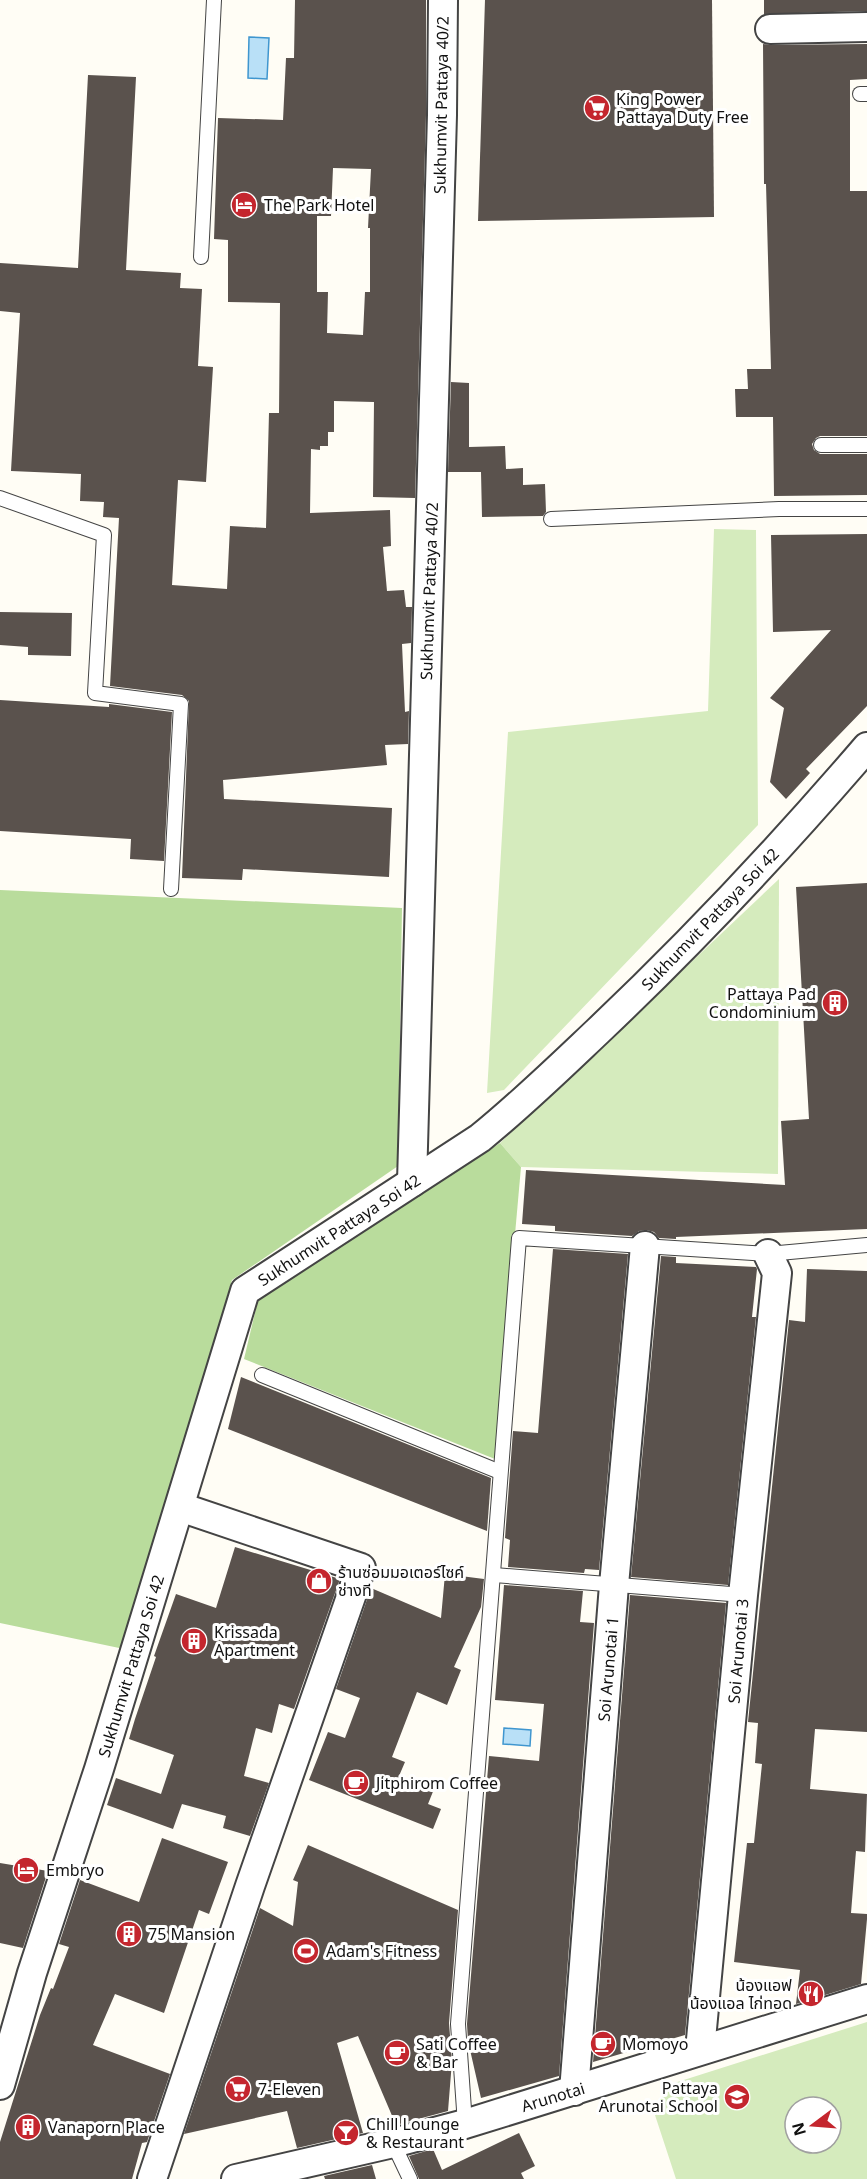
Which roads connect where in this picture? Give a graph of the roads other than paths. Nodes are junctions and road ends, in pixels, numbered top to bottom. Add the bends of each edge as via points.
1 (214, 0) edge
2 (443, 0) edge
3 (867, 27) edge
4 (770, 29) dead end
5 (201, 258) dead end
6 (821, 445) dead end
7 (867, 445) edge
8 (0, 498) edge
9 (867, 509) edge
10 (551, 519) dead end
11 (867, 747) edge
12 (171, 889) dead end
13 (412, 1182) junction
14 (867, 1245) edge
15 (645, 1246) junction
16 (768, 1254) junction
17 (262, 1375) dead end
18 (500, 1472) junction
19 (180, 1507) junction
20 (494, 1575) junction
21 (614, 1585) junction
22 (743, 1595) junction
23 (32, 1973) junction
24 (867, 1999) edge
25 (0, 2021) edge
26 (700, 2050) junction
27 (0, 2085) edge
28 (574, 2091) junction
29 (465, 2124) junction
30 (393, 2143) junction
31 (267, 2176) edge
32 (152, 2179) edge
33 (236, 2179) edge
34 (410, 2179) edge

1 - 5 lane
2 - 13 street, Sukhumvit Pattaya 40/2
3 - 4 street
6 - 7 lane
8 - 12 lane via 104,535 95,693 181,704
9 - 10 lane
11 - 13 street, Sukhumvit Pattaya Soi 42 via 791,835 655,977 514,1111
13 - 19 street, Sukhumvit Pattaya Soi 42 via 245,1291
14 - 16 lane
15 - 16 lane
15 - 18 lane via 519,1238
15 - 21 street, Soi Arunotai 1
16 - 22 street, Soi Arunotai 3 via 777,1273
17 - 18 lane
18 - 20 lane
19 - 23 street, Sukhumvit Pattaya Soi 42
19 - 32 street via 361,1568
20 - 21 lane
20 - 29 lane via 458,2024
21 - 22 lane
21 - 28 street, Soi Arunotai 1
22 - 26 street, Soi Arunotai 3
23 - 25 street
23 - 27 street
24 - 26 street, Arunotai
26 - 28 street, Arunotai
28 - 29 street, Arunotai
29 - 30 street, Arunotai
30 - 31 street, Arunotai
30 - 34 lane
31 - 33 street, Arunotai

